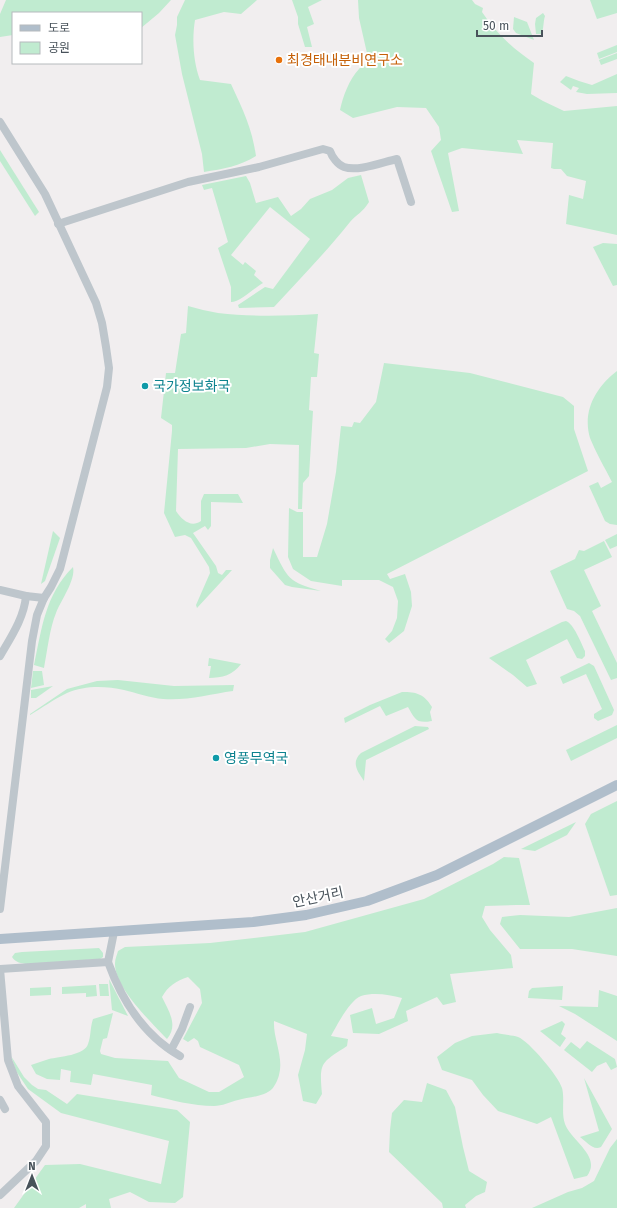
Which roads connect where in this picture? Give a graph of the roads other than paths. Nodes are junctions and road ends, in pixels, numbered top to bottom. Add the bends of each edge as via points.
1 (0, 122) edge
2 (411, 202) dead end
3 (58, 224) junction
4 (0, 590) edge
5 (26, 596) junction
6 (44, 598) junction
7 (0, 656) edge
8 (617, 786) edge
9 (0, 909) edge
10 (114, 932) junction
11 (0, 939) edge
12 (108, 962) junction
13 (0, 969) edge
14 (190, 1006) dead end
15 (171, 1050) junction
16 (180, 1056) dead end
17 (0, 1100) edge
18 (5, 1108) dead end
19 (0, 1195) edge

1 - 3 street via 45,194
2 - 3 street via 397,159 359,168 344,167 333,158 330,151 323,149 260,167 188,182
3 - 6 street via 96,303 109,368 107,387 60,569
4 - 5 street
5 - 6 street
5 - 7 street via 17,627
6 - 9 street via 37,615 28,667
8 - 10 main road, 안산거리 via 437,875 366,901 306,915 253,922
10 - 11 main road, 안산거리
10 - 12 street
12 - 13 street
12 - 15 street via 126,1002 147,1031
13 - 19 street via 8,1060 18,1086 46,1122 46,1146 36,1161
14 - 15 street
15 - 16 street
17 - 18 street

